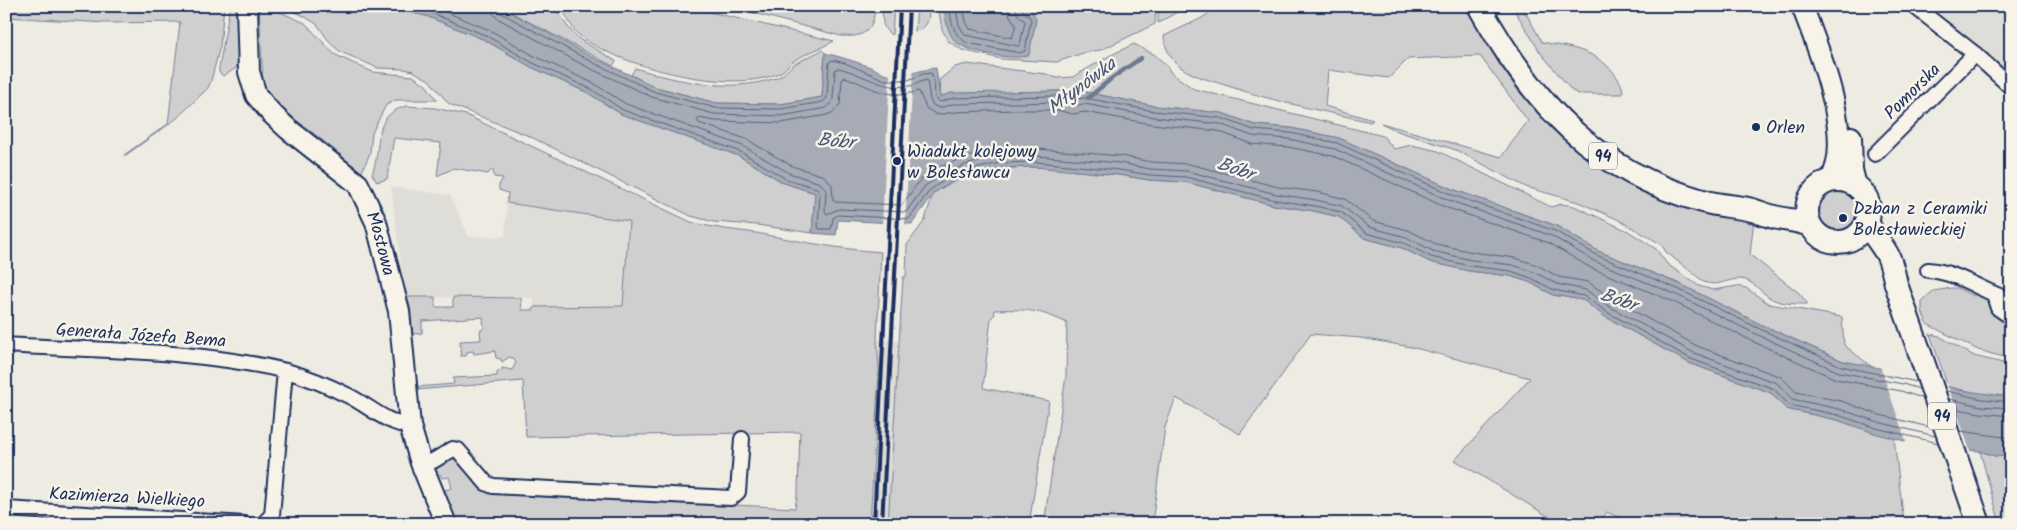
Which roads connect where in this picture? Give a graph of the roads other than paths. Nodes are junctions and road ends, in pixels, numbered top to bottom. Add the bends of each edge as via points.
1 (247, 6) edge
2 (1479, 6) edge
3 (1802, 6) edge
4 (1914, 6) edge
5 (1975, 54) junction
6 (2011, 86) edge
7 (1832, 94) junction
8 (1875, 154) dead end
9 (1830, 181) junction
10 (1856, 186) junction
11 (1810, 197) junction
12 (1751, 210) junction
13 (1867, 221) junction
14 (1810, 225) junction
15 (1849, 240) junction
16 (1928, 270) dead end
17 (1896, 284) junction
18 (1994, 295) junction
19 (2011, 300) edge
20 (2011, 317) edge
21 (6, 345) edge
22 (285, 371) junction
23 (410, 426) junction
24 (742, 439) dead end
25 (421, 463) junction
26 (6, 509) edge
27 (245, 524) edge
28 (263, 524) edge
29 (446, 524) edge
30 (1979, 524) edge

1 - 23 street, Mostowa via 250,78 256,96 288,129 358,184 376,222 399,311
2 - 12 main road, 94 via 1523,78 1572,131 1598,152 1654,184 1722,206
3 - 7 street
4 - 5 street
5 - 6 street
5 - 8 street, Pomorska
7 - 9 street via 1839,158
7 - 10 street via 1846,119 1851,138
9 - 10 main road via 1844,180
9 - 11 main road, 94
10 - 13 main road, 94 via 1868,204
11 - 12 main road, 94 via 1797,203
11 - 14 main road via 1807,212
12 - 14 main road, 94
13 - 15 main road
13 - 17 main road, 94 via 1888,256
14 - 15 main road, 94 via 1827,239
15 - 17 main road, 94 via 1871,253
16 - 18 street via 1942,271 1967,280
17 - 30 main road, 94
18 - 19 street
18 - 20 street via 1998,308
21 - 22 street, Generała Józefa Bema via 172,353
22 - 23 street, Generała Józefa Bema via 350,397 393,422
22 - 28 street via 272,515
23 - 25 street, Mostowa
24 - 25 street via 738,492 731,498 493,486 486,483 458,450 453,449 433,461
25 - 29 street, Mostowa
26 - 27 street, Kazimierza Wielkiego

